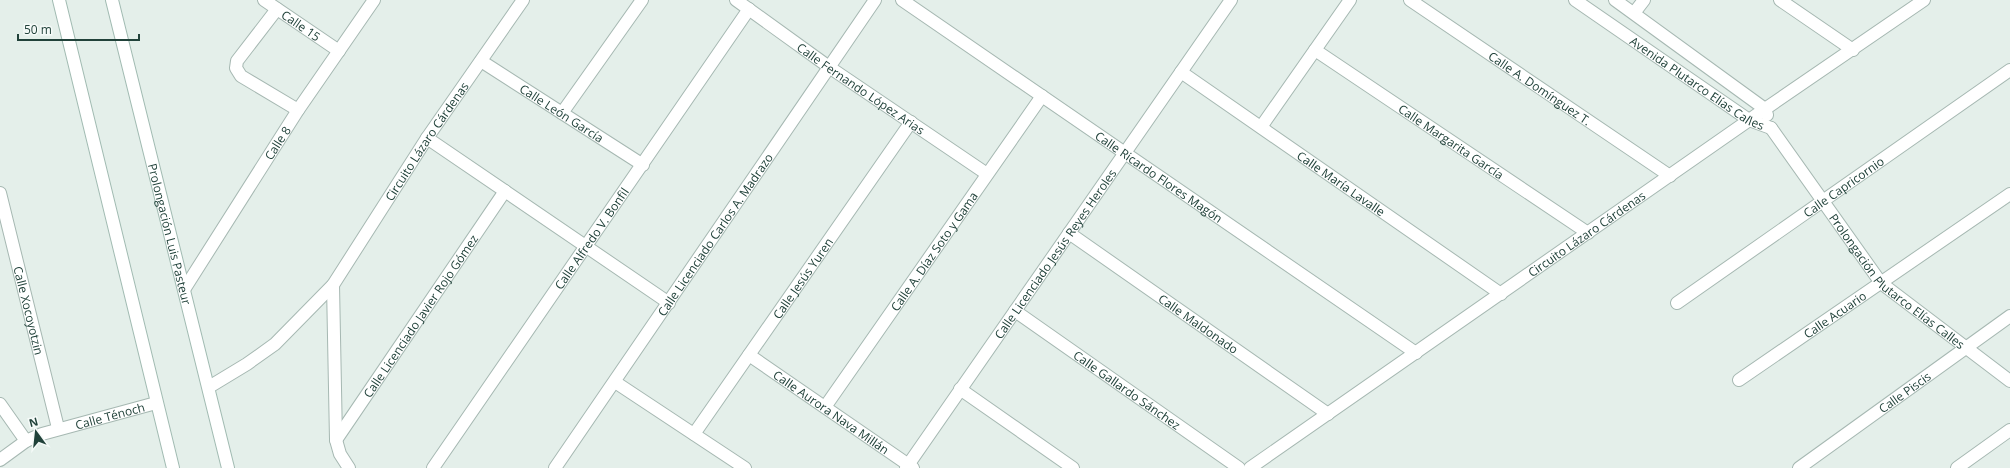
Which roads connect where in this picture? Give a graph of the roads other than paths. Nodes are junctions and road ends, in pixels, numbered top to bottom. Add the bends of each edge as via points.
1 (59, 0) edge
2 (112, 0) edge
3 (264, 0) edge
4 (374, 0) edge
5 (523, 0) edge
6 (642, 0) edge
7 (736, 0) edge
8 (875, 0) edge
9 (902, 0) edge
10 (1231, 0) edge
11 (1350, 0) edge
12 (1410, 0) edge
13 (1575, 0) edge
14 (1615, 0) edge
15 (1644, 0) edge
16 (1780, 0) edge
17 (1924, 0) edge
18 (277, 9) junction
19 (749, 10) junction
20 (1634, 13) junction
21 (1315, 50) junction
22 (1853, 50) junction
23 (338, 51) junction
24 (481, 61) junction
25 (829, 66) junction
26 (2010, 70) edge
27 (1181, 72) junction
28 (1042, 96) junction
29 (1765, 109) junction
30 (298, 110) junction
31 (562, 113) junction
32 (1749, 120) junction
33 (911, 122) junction
34 (1261, 128) junction
35 (1771, 128) junction
36 (427, 138) junction
37 (1125, 153) junction
38 (643, 165) junction
39 (987, 174) junction
40 (1670, 176) junction
41 (505, 191) junction
42 (0, 193) edge
43 (2010, 194) edge
44 (1822, 200) junction
45 (1069, 233) junction
46 (1588, 233) junction
47 (586, 246) junction
48 (1881, 283) junction
49 (333, 285) junction
50 (185, 288) junction
51 (1501, 294) junction
52 (669, 302) junction
53 (1677, 303) dead end
54 (1015, 311) junction
55 (2010, 316) edge
56 (1967, 348) junction
57 (1416, 353) junction
58 (749, 355) junction
59 (1739, 380) dead end
60 (2010, 381) edge
61 (615, 382) junction
62 (208, 388) junction
63 (960, 390) junction
64 (156, 403) junction
65 (0, 404) edge
66 (826, 407) junction
67 (1328, 414) junction
68 (58, 428) junction
69 (2010, 430) edge
70 (694, 434) junction
71 (336, 440) junction
72 (26, 441) junction
73 (0, 460) edge
74 (909, 467) edge
75 (173, 468) edge
76 (228, 468) edge
77 (349, 468) edge
78 (433, 468) edge
79 (555, 468) edge
80 (745, 468) edge
81 (1072, 468) edge
82 (1239, 468) edge
83 (1250, 468) edge
84 (1799, 468) edge
85 (1957, 468) edge

1 - 64 street
2 - 50 street, Prolongación Luis Pasteur
3 - 18 street, Calle 15
4 - 23 street, Calle 8
5 - 24 street, Circuito Lázaro Cárdenas
6 - 31 street
7 - 19 street, Calle Fernando López Arias
8 - 25 street, Calle Licenciado Carlos A. Madrazo
9 - 28 street, Calle Ricardo Flores Magón
10 - 27 street, Calle Licenciado Jesús Reyes Heroles
11 - 21 street
12 - 40 street, Calle A. Domínguez T.
13 - 32 street, Avenida Plutarco Elías Calles
14 - 20 street, Avenida Plutarco Elías Calles
15 - 20 street
16 - 22 street
17 - 22 street, Circuito Lázaro Cárdenas
18 - 23 street, Calle 15
18 - 30 street via 237,61 236,68 241,76
19 - 25 street, Calle Fernando López Arias
19 - 38 street, Calle Alfredo V. Bonfil
20 - 29 street, Avenida Plutarco Elías Calles
21 - 34 street
21 - 46 street, Calle Margarita García
22 - 29 street, Circuito Lázaro Cárdenas
23 - 30 street, Calle 8
24 - 31 street, Calle León García
24 - 36 street, Circuito Lázaro Cárdenas
25 - 33 street, Calle Fernando López Arias
25 - 52 street, Calle Licenciado Carlos A. Madrazo
26 - 44 street, Calle Capricornio
27 - 34 street, Calle María Lavalle
27 - 37 street, Calle Licenciado Jesús Reyes Heroles
28 - 37 street, Calle Ricardo Flores Magón
28 - 39 street, Calle A. Díaz Soto y Gama
29 - 32 street, Circuito Lázaro Cárdenas
29 - 35 street, Avenida Plutarco Elías Calles
30 - 50 street, Calle 8
31 - 38 street, Calle León García
32 - 35 street, Avenida Plutarco Elías Calles
32 - 40 street, Circuito Lázaro Cárdenas
33 - 39 street, Calle Fernando López Arias
33 - 58 street, Calle Jesús Yuren
34 - 51 street, Calle María Lavalle
35 - 44 street, Prolongación Plutarco Elías Calles
36 - 41 street
36 - 49 street, Circuito Lázaro Cárdenas
37 - 45 street, Calle Licenciado Jesús Reyes Heroles
37 - 57 street, Calle Ricardo Flores Magón
38 - 47 street, Calle Alfredo V. Bonfil
39 - 66 street, Calle A. Díaz Soto y Gama
40 - 46 street, Circuito Lázaro Cárdenas
41 - 47 street
41 - 71 street, Calle Licenciado Javier Rojo Gómez
42 - 68 street, Calle Xocoyotzin
43 - 48 street, Calle Acuario
44 - 48 street, Prolongación Plutarco Elías Calles
44 - 53 street, Calle Capricornio
45 - 54 street, Calle Licenciado Jesús Reyes Heroles
45 - 67 street, Calle Maldonado
46 - 51 street, Circuito Lázaro Cárdenas
47 - 52 street
47 - 78 street, Calle Alfredo V. Bonfil
48 - 56 street, Prolongación Plutarco Elías Calles
48 - 59 street, Calle Acuario
49 - 62 street, Circuito Lázaro Cárdenas via 275,344
49 - 71 street
50 - 62 street, Prolongación Luis Pasteur
51 - 57 street, Circuito Lázaro Cárdenas
52 - 61 street, Calle Licenciado Carlos A. Madrazo
54 - 63 street, Calle Licenciado Jesús Reyes Heroles
54 - 82 street, Calle Gallardo Sánchez
55 - 56 street, Calle Piscis
56 - 60 street, Prolongación Plutarco Elías Calles
56 - 84 street, Calle Piscis
57 - 67 street, Circuito Lázaro Cárdenas
58 - 66 street, Calle Aurora Nava Millán
58 - 70 street, Calle Jesús Yuren
61 - 70 street
61 - 79 street, Calle Licenciado Carlos A. Madrazo
62 - 76 street, Prolongación Luis Pasteur
63 - 74 street, Calle Licenciado Jesús Reyes Heroles
63 - 81 street
64 - 68 street, Calle Ténoch
64 - 75 street
65 - 72 street
66 - 74 street, Calle Aurora Nava Millán
67 - 83 street, Circuito Lázaro Cárdenas
68 - 72 street, Calle Ténoch
69 - 85 street
70 - 80 street
71 - 77 street via 340,454
72 - 73 street, Calle Ténoch

